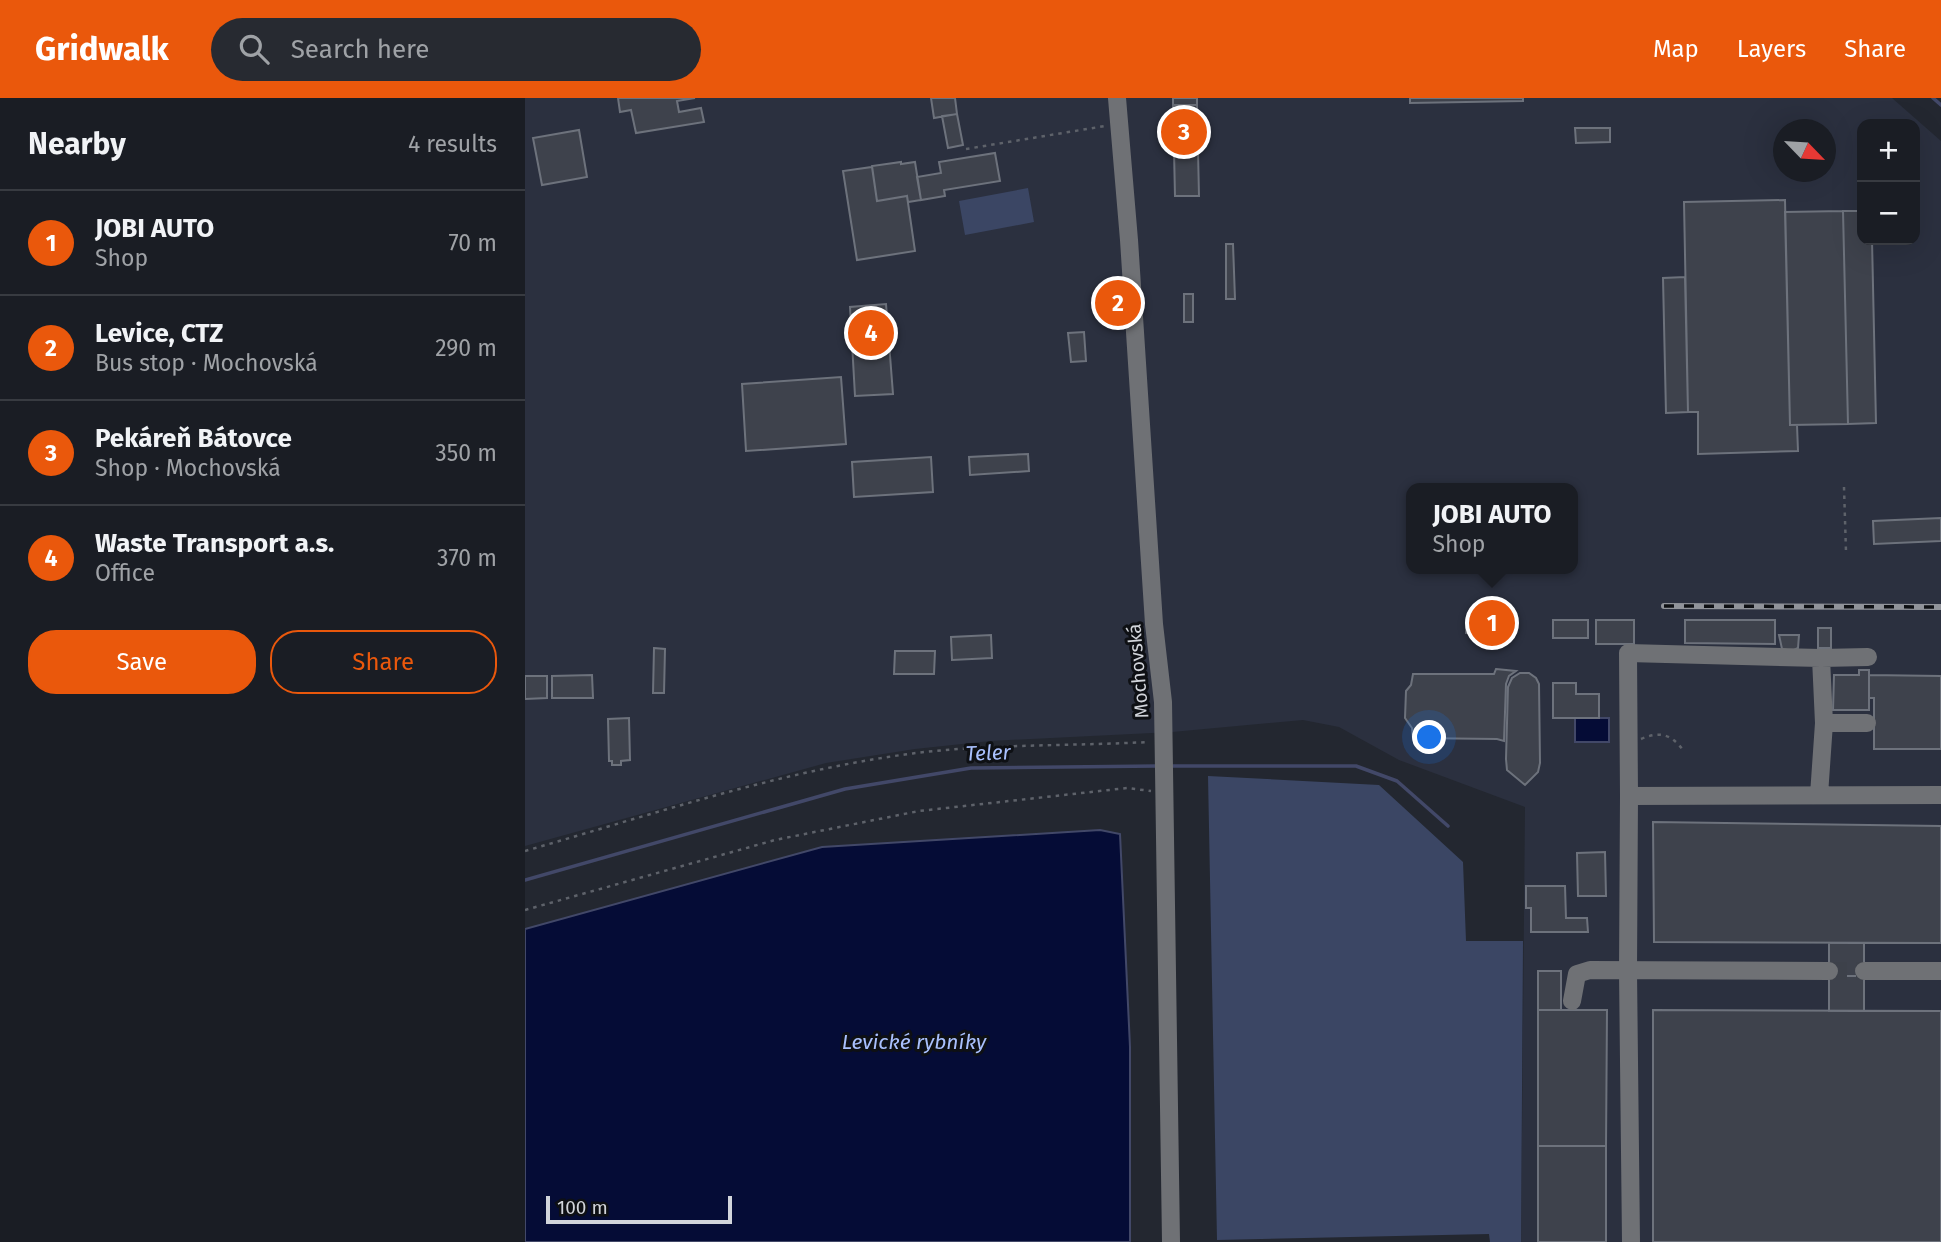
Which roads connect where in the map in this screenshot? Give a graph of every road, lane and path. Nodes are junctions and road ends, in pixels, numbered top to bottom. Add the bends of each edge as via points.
1 (1117, 98) edge
2 (1119, 124) junction
3 (966, 149) dead end
4 (1844, 487) dead end
5 (1846, 552) dead end
6 (1868, 657) dead end
7 (1821, 658) junction
8 (1824, 723) junction
9 (1867, 723) dead end
10 (1629, 745) junction
11 (1164, 747) junction
12 (1683, 750) dead end
13 (1165, 785) junction
14 (1819, 795) junction
15 (1941, 795) edge
16 (1629, 796) junction
17 (525, 851) edge
18 (525, 910) edge
19 (1628, 971) junction
20 (1829, 971) tunnel mouth
21 (1864, 971) tunnel mouth
22 (1941, 971) edge
23 (1572, 1001) dead end
24 (1171, 1242) edge
25 (1631, 1242) edge

1 - 2 street, Mochovská
2 - 3 path
2 - 11 street, Mochovská
4 - 5 path
6 - 7 street
7 - 8 street
7 - 10 street via 1628,653
8 - 9 street
8 - 14 street
10 - 12 path via 1659,734 1673,737
10 - 16 street
11 - 13 street, Mochovská
11 - 17 path via 985,747 863,761 774,780
13 - 18 path via 919,811 775,840
13 - 24 street, Mochovská
14 - 15 street
14 - 16 street
16 - 19 street
19 - 20 street
19 - 23 street via 1577,974
19 - 25 street
21 - 22 street

